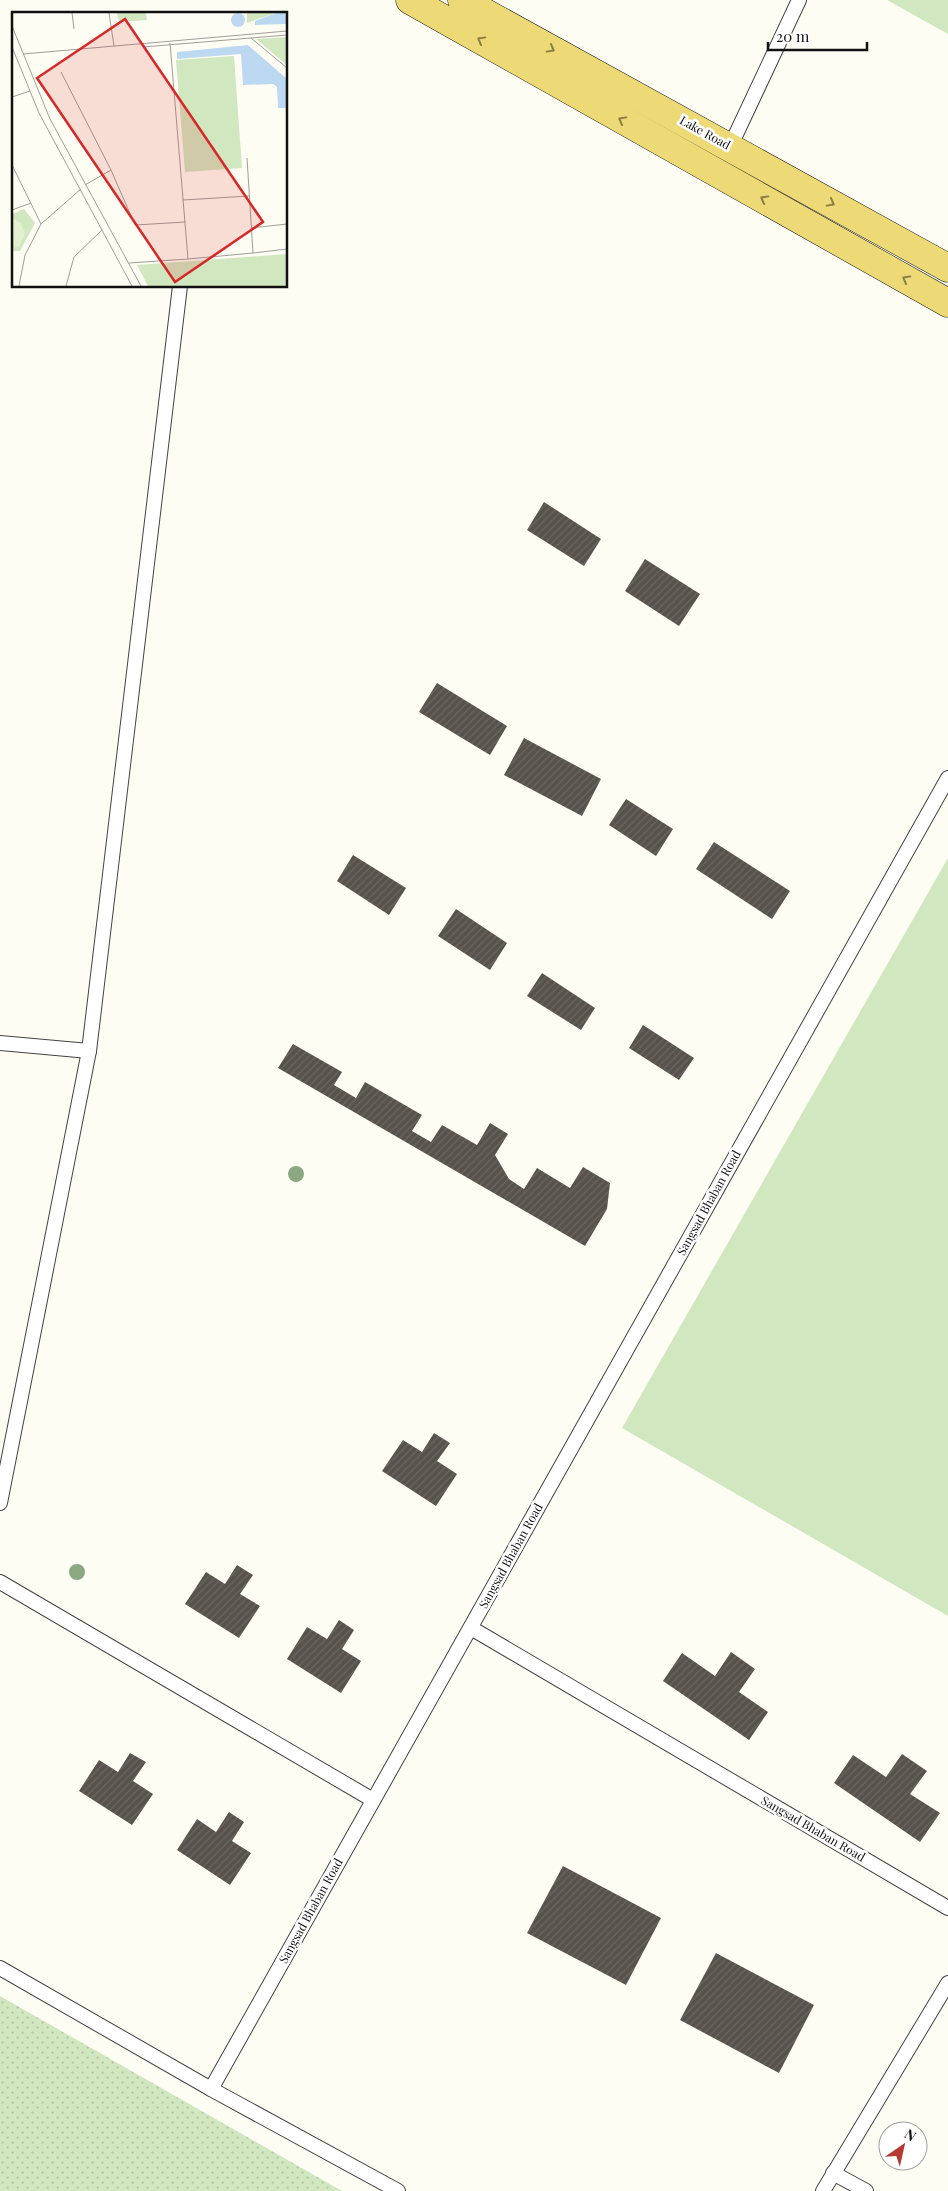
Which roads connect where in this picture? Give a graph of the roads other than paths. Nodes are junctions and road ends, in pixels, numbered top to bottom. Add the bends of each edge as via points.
1 (410, 0) edge
2 (462, 0) edge
3 (799, 0) edge
4 (730, 147) junction
5 (948, 268) edge
6 (180, 288) edge
7 (948, 303) edge
8 (948, 778) edge
9 (0, 1043) edge
10 (89, 1051) junction
11 (0, 1503) edge
12 (0, 1582) edge
13 (471, 1628) junction
14 (373, 1800) junction
15 (948, 1908) edge
16 (0, 1968) edge
17 (948, 1983) edge
18 (211, 2089) junction
19 (833, 2174) junction
20 (398, 2191) edge
21 (823, 2191) edge
22 (866, 2191) edge

7 -> 1 main road
2 -> 4 main road, Lake Road
3 - 4 lane
4 -> 5 main road, Lake Road
6 - 10 lane
8 - 13 lane, Sangsad Bhaban Road
9 - 10 lane
10 - 11 lane
12 - 14 lane
13 - 14 lane, Sangsad Bhaban Road
13 - 15 lane, Sangsad Bhaban Road
14 - 18 lane, Sangsad Bhaban Road
16 - 18 lane
17 - 19 lane
18 - 20 lane
19 - 21 lane
19 - 22 lane

